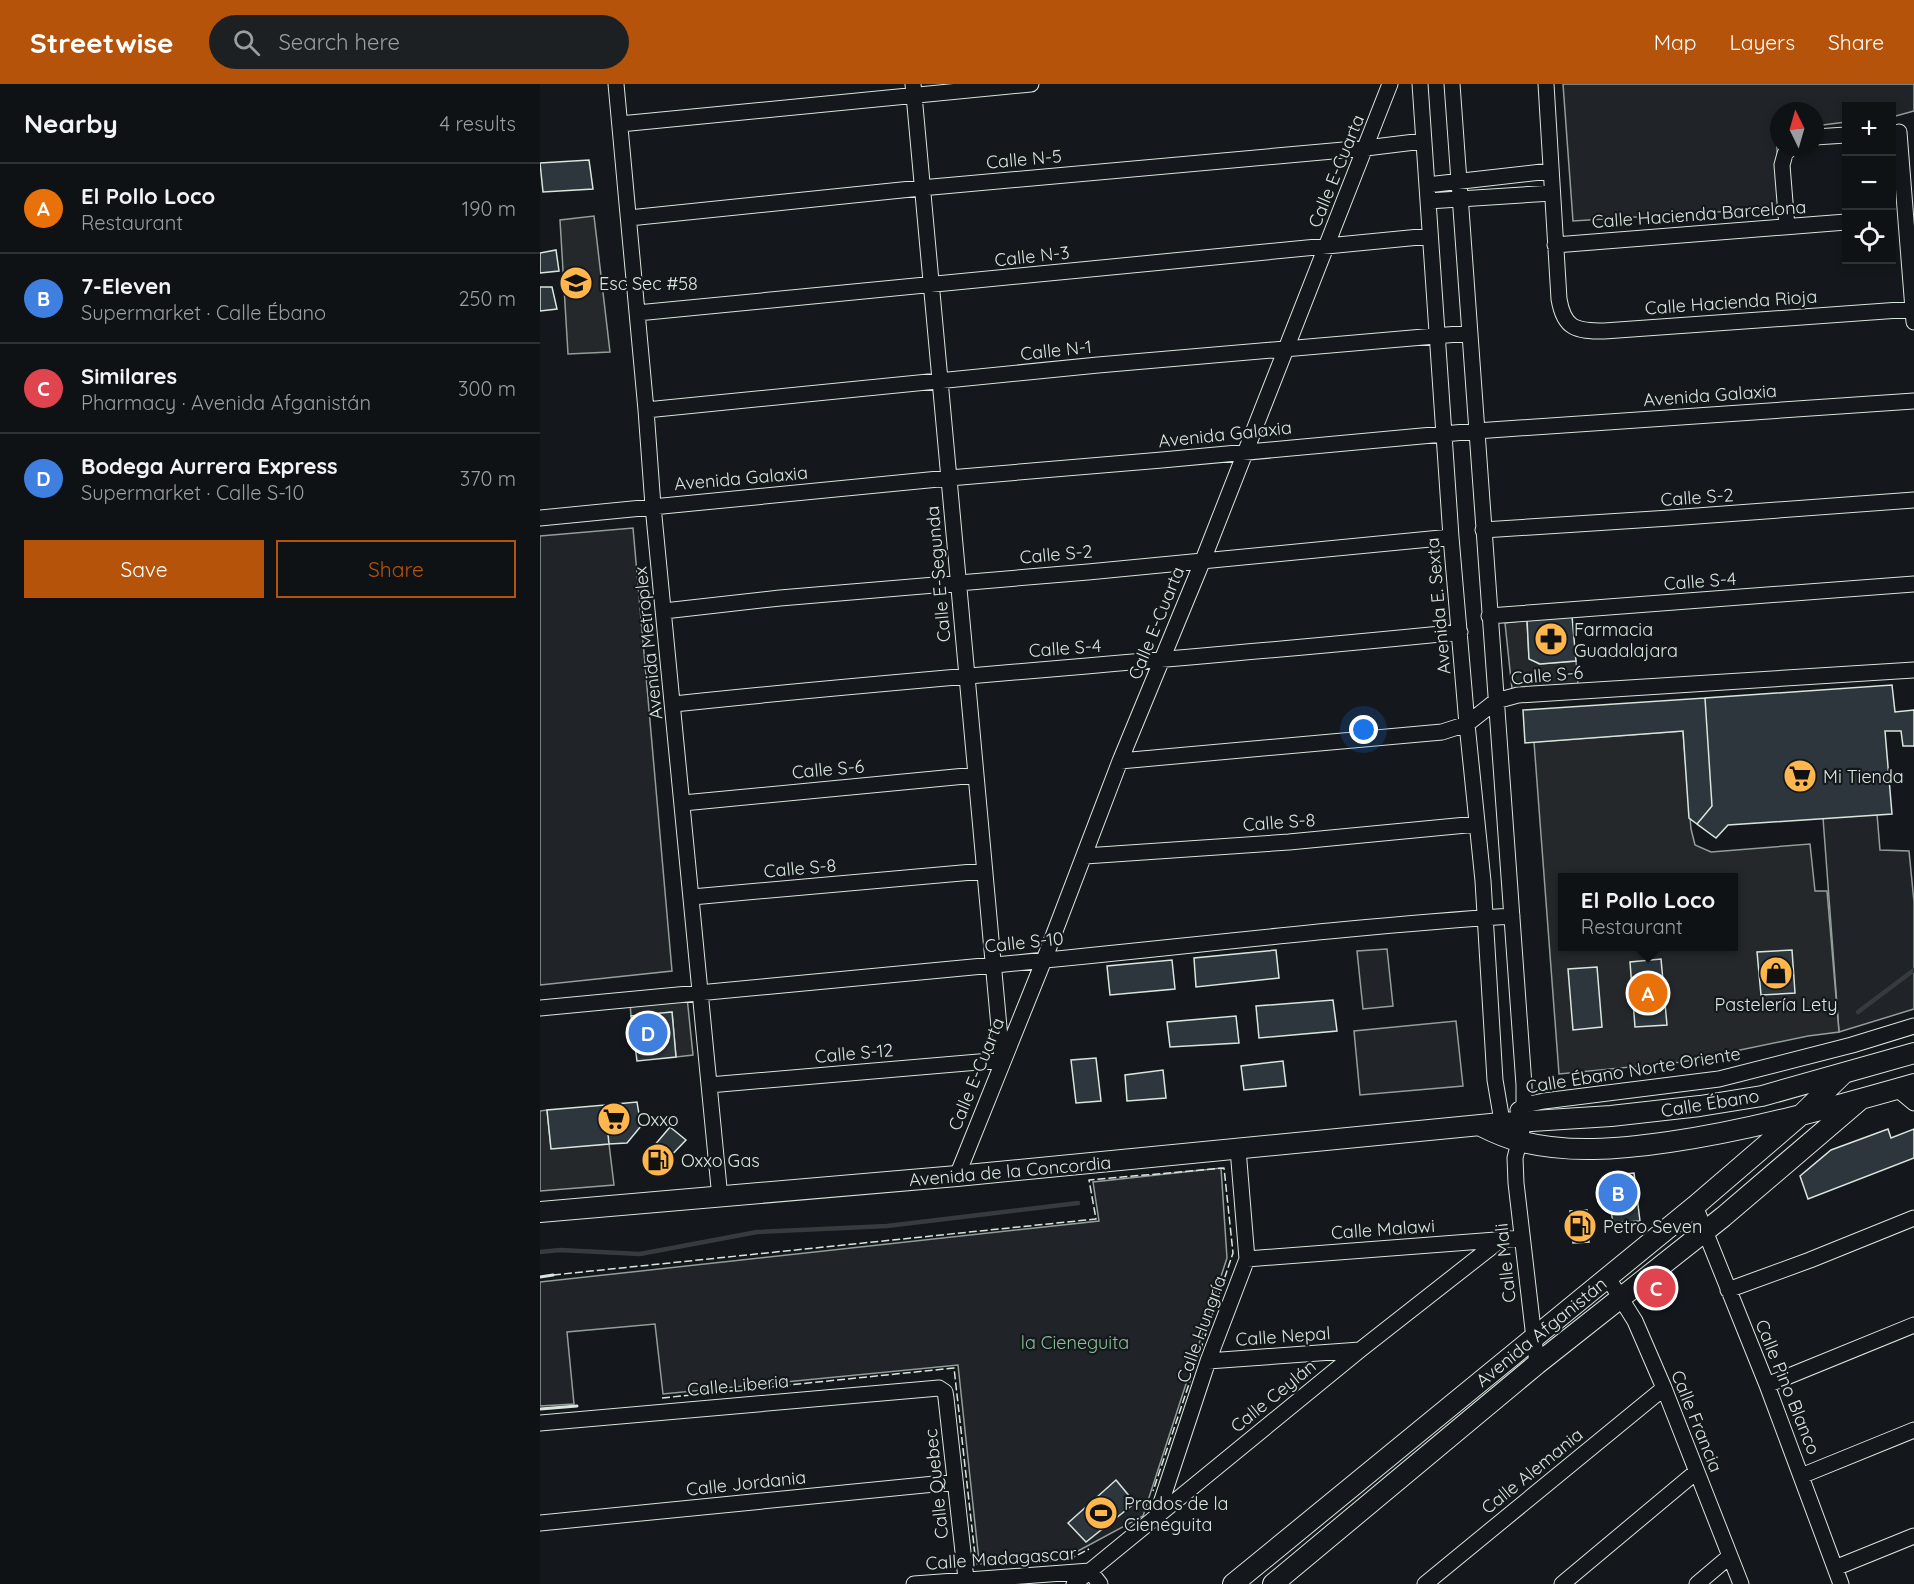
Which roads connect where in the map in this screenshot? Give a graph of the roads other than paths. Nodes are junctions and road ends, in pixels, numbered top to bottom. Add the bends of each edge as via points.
1 (616, 84) edge
2 (1031, 84) edge
3 (1390, 84) edge
4 (1420, 84) edge
5 (1452, 84) edge
6 (1546, 84) edge
7 (913, 90) edge
8 (620, 124) junction
9 (1902, 131) edge
10 (1842, 135) edge
11 (1824, 136) edge
12 (1423, 141) junction
13 (1366, 148) junction
14 (1784, 156) edge
15 (1550, 171) junction
16 (1459, 181) junction
17 (1427, 185) junction
18 (921, 188) junction
19 (1552, 193) junction
20 (1460, 199) junction
21 (1428, 201) junction
22 (629, 218) junction
23 (1904, 218) edge
24 (1842, 222) edge
25 (1787, 227) junction
26 (1430, 236) junction
27 (1555, 245) junction
28 (1327, 247) junction
29 (932, 285) junction
30 (637, 313) junction
31 (1914, 313) edge
32 (1470, 333) junction
33 (1437, 335) junction
34 (1286, 349) junction
35 (941, 381) junction
36 (1914, 401) edge
37 (646, 410) junction
38 (1476, 430) junction
39 (1444, 433) junction
40 (1244, 452) junction
41 (949, 478) junction
42 (1914, 500) edge
43 (653, 506) junction
44 (540, 518) edge
45 (1483, 530) junction
46 (1451, 537) junction
47 (1203, 560) junction
48 (959, 582) junction
49 (1914, 584) edge
50 (664, 611) junction
51 (1489, 616) junction
52 (1460, 632) junction
53 (1162, 661) junction
54 (1914, 670) edge
55 (967, 675) junction
56 (1496, 701) junction
57 (674, 704) junction
58 (1467, 724) junction
59 (1120, 761) junction
60 (976, 775) junction
61 (683, 803) junction
62 (1477, 825) junction
63 (1085, 856) junction
64 (984, 871) junction
65 (692, 897) junction
66 (1512, 916) junction
67 (1485, 918) junction
68 (1044, 960) junction
69 (994, 965) junction
70 (701, 992) junction
71 (540, 1008) edge
72 (1914, 1026) edge
73 (1914, 1053) edge
74 (1002, 1060) junction
75 (1843, 1073) junction
76 (709, 1085) junction
77 (1906, 1087) edge
78 (1860, 1100) junction
79 (1914, 1103) edge
80 (1524, 1113) junction
81 (1801, 1115) junction
82 (1510, 1140) junction
83 (1238, 1149) junction
84 (957, 1176) junction
85 (720, 1198) junction
86 (1695, 1206) junction
87 (540, 1212) edge
88 (1914, 1218) edge
89 (1705, 1230) junction
90 (1522, 1238) junction
91 (1499, 1241) junction
92 (1247, 1259) junction
93 (1608, 1278) junction
94 (1728, 1290) junction
95 (1621, 1297) junction
96 (1914, 1325) edge
97 (1533, 1338) junction
98 (1360, 1350) junction
99 (1208, 1361) junction
100 (1537, 1364) junction
101 (1767, 1385) junction
102 (939, 1388) joint
103 (1664, 1388) junction
104 (540, 1423) edge
105 (1914, 1430) edge
106 (1696, 1472) junction
107 (1802, 1476) junction
108 (955, 1482) junction
109 (1157, 1516) junction
110 (540, 1523) edge
111 (1914, 1536) edge
112 (1730, 1556) junction
113 (1835, 1568) junction
114 (1089, 1571) junction
115 (966, 1579) junction
116 (914, 1584) edge
117 (1074, 1584) edge
118 (1100, 1584) edge
119 (1233, 1584) edge
120 (1273, 1584) edge
121 (1425, 1584) edge
122 (1562, 1584) edge
123 (1697, 1584) edge
124 (1741, 1584) edge
125 (1841, 1584) edge

1 - 8 street, Avenida Metroplex
2 - 7 street
3 - 13 street, Calle E-Cuarta
4 - 12 street, Avenida E. Sexta
5 - 16 street
6 - 15 street
7 - 8 street
7 - 18 street, Calle E-Segunda
8 - 22 street, Avenida Metroplex
9 - 23 street
10 - 11 street
12 - 13 street, Calle N-5
12 - 17 street, Avenida E. Sexta
13 - 18 street, Calle N-5
13 - 28 street, Calle E-Cuarta
14 - 25 street
15 - 16 street
15 - 19 street
16 - 17 street
16 - 20 street
17 - 21 street, Avenida E. Sexta
18 - 22 street, Calle N-5
18 - 29 street, Calle E-Segunda
19 - 20 street
19 - 27 street
20 - 21 street
20 - 32 street
21 - 26 street, Avenida E. Sexta
22 - 30 street, Avenida Metroplex
23 - 31 street
24 - 25 street, Calle Hacienda Barcelona
25 - 27 street, Calle Hacienda Barcelona
26 - 28 street, Calle N-3
26 - 33 street, Avenida E. Sexta
27 - 31 street, Calle Hacienda Rioja via 1560,310 1574,328 1604,331
28 - 29 street, Calle N-3
28 - 34 street, Calle E-Cuarta
29 - 30 street, Calle N-3
29 - 35 street, Calle E-Segunda
30 - 37 street, Avenida Metroplex
32 - 33 street, Calle N-1
32 - 38 street
33 - 34 street, Calle N-1
33 - 39 street, Avenida E. Sexta
34 - 35 street, Calle N-1
34 - 40 street, Calle E-Cuarta
35 - 37 street, Calle N-1
35 - 41 street, Calle E-Segunda
36 - 38 street, Avenida Galaxia
37 - 43 street, Avenida Metroplex
38 - 39 street, Avenida Galaxia
38 - 45 street
39 - 40 street, Avenida Galaxia
39 - 46 street, Avenida E. Sexta
40 - 41 street, Avenida Galaxia
40 - 47 street, Calle E-Cuarta
41 - 43 street, Avenida Galaxia
41 - 48 street, Calle E-Segunda
42 - 45 street, Calle S-2
43 - 44 street, Avenida Galaxia
43 - 50 street, Avenida Metroplex
45 - 51 street
46 - 47 street, Calle S-2
46 - 52 street, Avenida E. Sexta
47 - 48 street, Calle S-2
47 - 53 street, Calle E-Cuarta
48 - 50 street, Calle S-2
48 - 55 street, Calle E-Segunda
49 - 51 street, Calle S-4
50 - 57 street, Avenida Metroplex
51 - 56 street
52 - 53 street, Calle S-4
52 - 58 street, Avenida E. Sexta
53 - 55 street, Calle S-4
53 - 59 street, Calle E-Cuarta
54 - 56 street, Calle S-6 via 1518,695
55 - 57 street, Calle S-4
55 - 60 street, Calle E-Segunda
56 - 58 street, Calle S-6
56 - 66 street
57 - 61 street, Avenida Metroplex
58 - 59 street, Calle S-6 via 1442,732
58 - 62 street, Avenida E. Sexta
59 - 63 street, Calle E-Cuarta
60 - 61 street, Calle S-6
60 - 64 street, Calle E-Segunda
61 - 65 street, Avenida Metroplex
62 - 63 street, Calle S-8
62 - 67 street, Avenida E. Sexta
63 - 68 street, Calle E-Cuarta
64 - 65 street, Calle S-8
64 - 69 street, Calle E-Segunda
65 - 70 street, Avenida Metroplex
66 - 67 street, Calle S-10
66 - 80 street
67 - 68 street, Calle S-10
67 - 82 street, Avenida E. Sexta via 1495,1080
68 - 69 street, Calle S-10
68 - 74 street, Calle E-Cuarta
69 - 70 street, Calle S-10
69 - 74 street, Calle E-Segunda
70 - 71 street, Calle S-10
70 - 76 street, Avenida Metroplex
72 - 80 street, Calle Ébano Norte Oriente via 1719,1079 1544,1101
73 - 75 main road, Calle Ébano
74 - 76 street, Calle S-12
74 - 84 street, Calle E-Cuarta
75 - 80 main road, Calle Ébano via 1762,1096 1701,1106 1611,1116
75 - 81 main road, Avenida Afganistán
76 - 85 street, Avenida Metroplex
77 - 78 main road, Calle Ébano
77 - 79 street
78 - 81 main road, Calle Ébano
78 - 89 main road, Avenida Afganistán
80 - 82 main road, Calle Ébano
81 - 82 main road, Calle Ébano via 1730,1133 1642,1146 1586,1149
81 - 86 main road, Avenida Afganistán
82 - 83 main road, Avenida de la Concordia via 1480,1125
82 - 90 street, Calle Mali
83 - 84 main road, Avenida de la Concordia
83 - 92 street, Calle Hungría
84 - 85 main road, Avenida de la Concordia
85 - 87 main road, Avenida de la Concordia
86 - 89 street, Calle Pino Blanco
86 - 93 main road, Avenida Afganistán
88 - 94 street
89 - 94 street, Calle Pino Blanco
89 - 95 main road, Avenida Afganistán
90 - 91 street, Calle Malawi
90 - 97 street, Calle Mali
91 - 92 street, Calle Malawi
91 - 98 street, Calle Ceylán
92 - 99 street, Calle Hungría
93 - 95 street, Calle Francia
93 - 97 main road, Avenida Afganistán
94 - 101 street, Calle Pino Blanco
95 - 100 main road, Avenida Afganistán
95 - 103 street, Calle Francia
96 - 101 street
97 - 100 street, Calle Mali
97 - 119 main road, Avenida Afganistán
98 - 99 street, Calle Nepal
98 - 109 street, Calle Ceylán
99 - 109 street, Calle Hungría
100 - 120 main road, Avenida Afganistán
101 - 107 street, Calle Pino Blanco
102 - 104 street, Calle Liberia
102 - 108 street, Calle Quebec via 945,1392
103 - 106 street, Calle Francia
103 - 121 street, Calle Alemania
105 - 107 street
106 - 112 street, Calle Francia
106 - 122 street
107 - 113 street, Calle Pino Blanco
108 - 110 street, Calle Jordania
108 - 115 street, Calle Quebec
109 - 114 street, Calle Ceylán
111 - 113 street
112 - 123 street
112 - 124 street, Calle Francia
113 - 125 street, Calle Pino Blanco
114 - 115 street, Calle Madagascar
114 - 117 street, Calle Ceylán
114 - 118 street
115 - 116 street, Calle Madagascar

